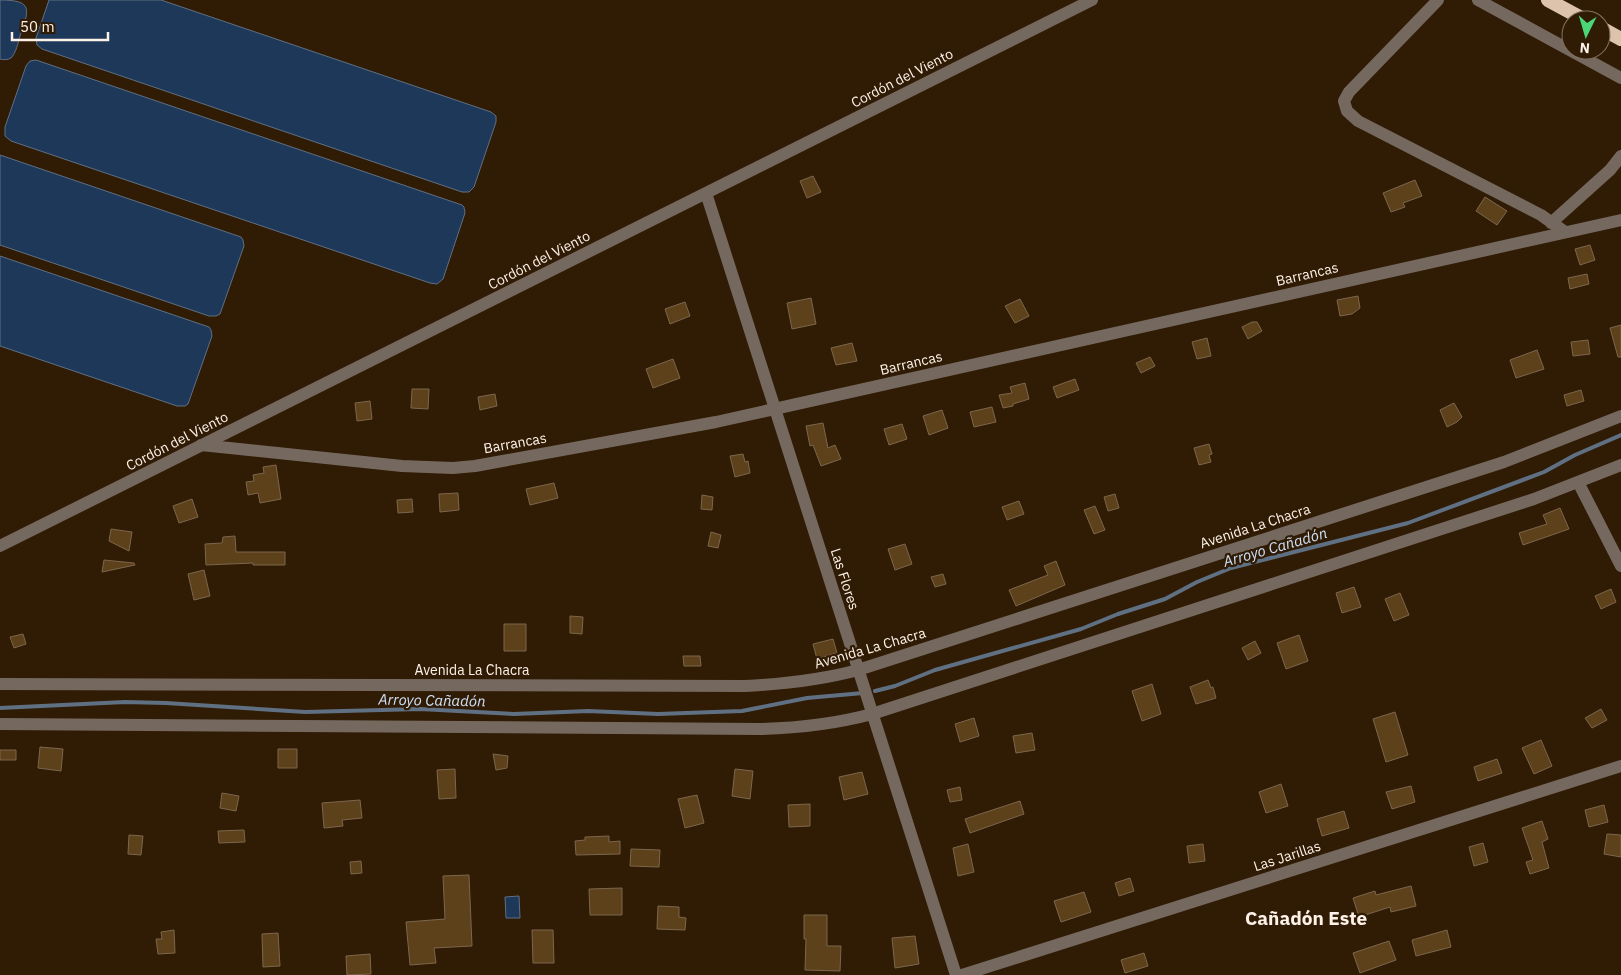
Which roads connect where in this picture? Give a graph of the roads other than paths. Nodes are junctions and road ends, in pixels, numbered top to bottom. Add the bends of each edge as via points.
1 (1092, 0) edge
2 (1438, 0) edge
3 (1478, 0) edge
4 (1548, 0) edge
5 (1566, 10) edge
6 (1621, 78) edge
7 (1621, 156) edge
8 (706, 193) junction
9 (1621, 220) edge
10 (1551, 223) junction
11 (1564, 232) junction
12 (775, 409) junction
13 (1621, 416) edge
14 (201, 445) junction
15 (1621, 465) edge
16 (1578, 482) junction
17 (0, 546) edge
18 (1621, 566) edge
19 (858, 670) junction
20 (0, 684) edge
21 (872, 714) junction
22 (0, 724) edge
23 (1621, 766) edge
24 (956, 975) edge
25 (962, 975) edge

1 - 8 street, Cordón del Viento
2 - 10 street via 1348,92 1344,101 1347,111 1358,121
3 - 6 street
4 - 5 highway
7 - 10 street via 1610,170
8 - 12 street, Las Flores
8 - 14 street, Cordón del Viento
9 - 11 street, Barrancas
10 - 11 street
11 - 12 street, Barrancas
12 - 14 street, Barrancas via 685,429 453,468 402,466
12 - 19 street, Las Flores
13 - 19 street, Avenida La Chacra via 1504,462
14 - 17 street, Cordón del Viento
15 - 16 street
16 - 18 street
16 - 21 street via 1534,500
19 - 20 street, Avenida La Chacra via 794,682 745,686
19 - 21 street, Las Flores
21 - 22 street via 836,723 760,728
21 - 24 street, Las Flores
23 - 25 street, Las Jarillas

